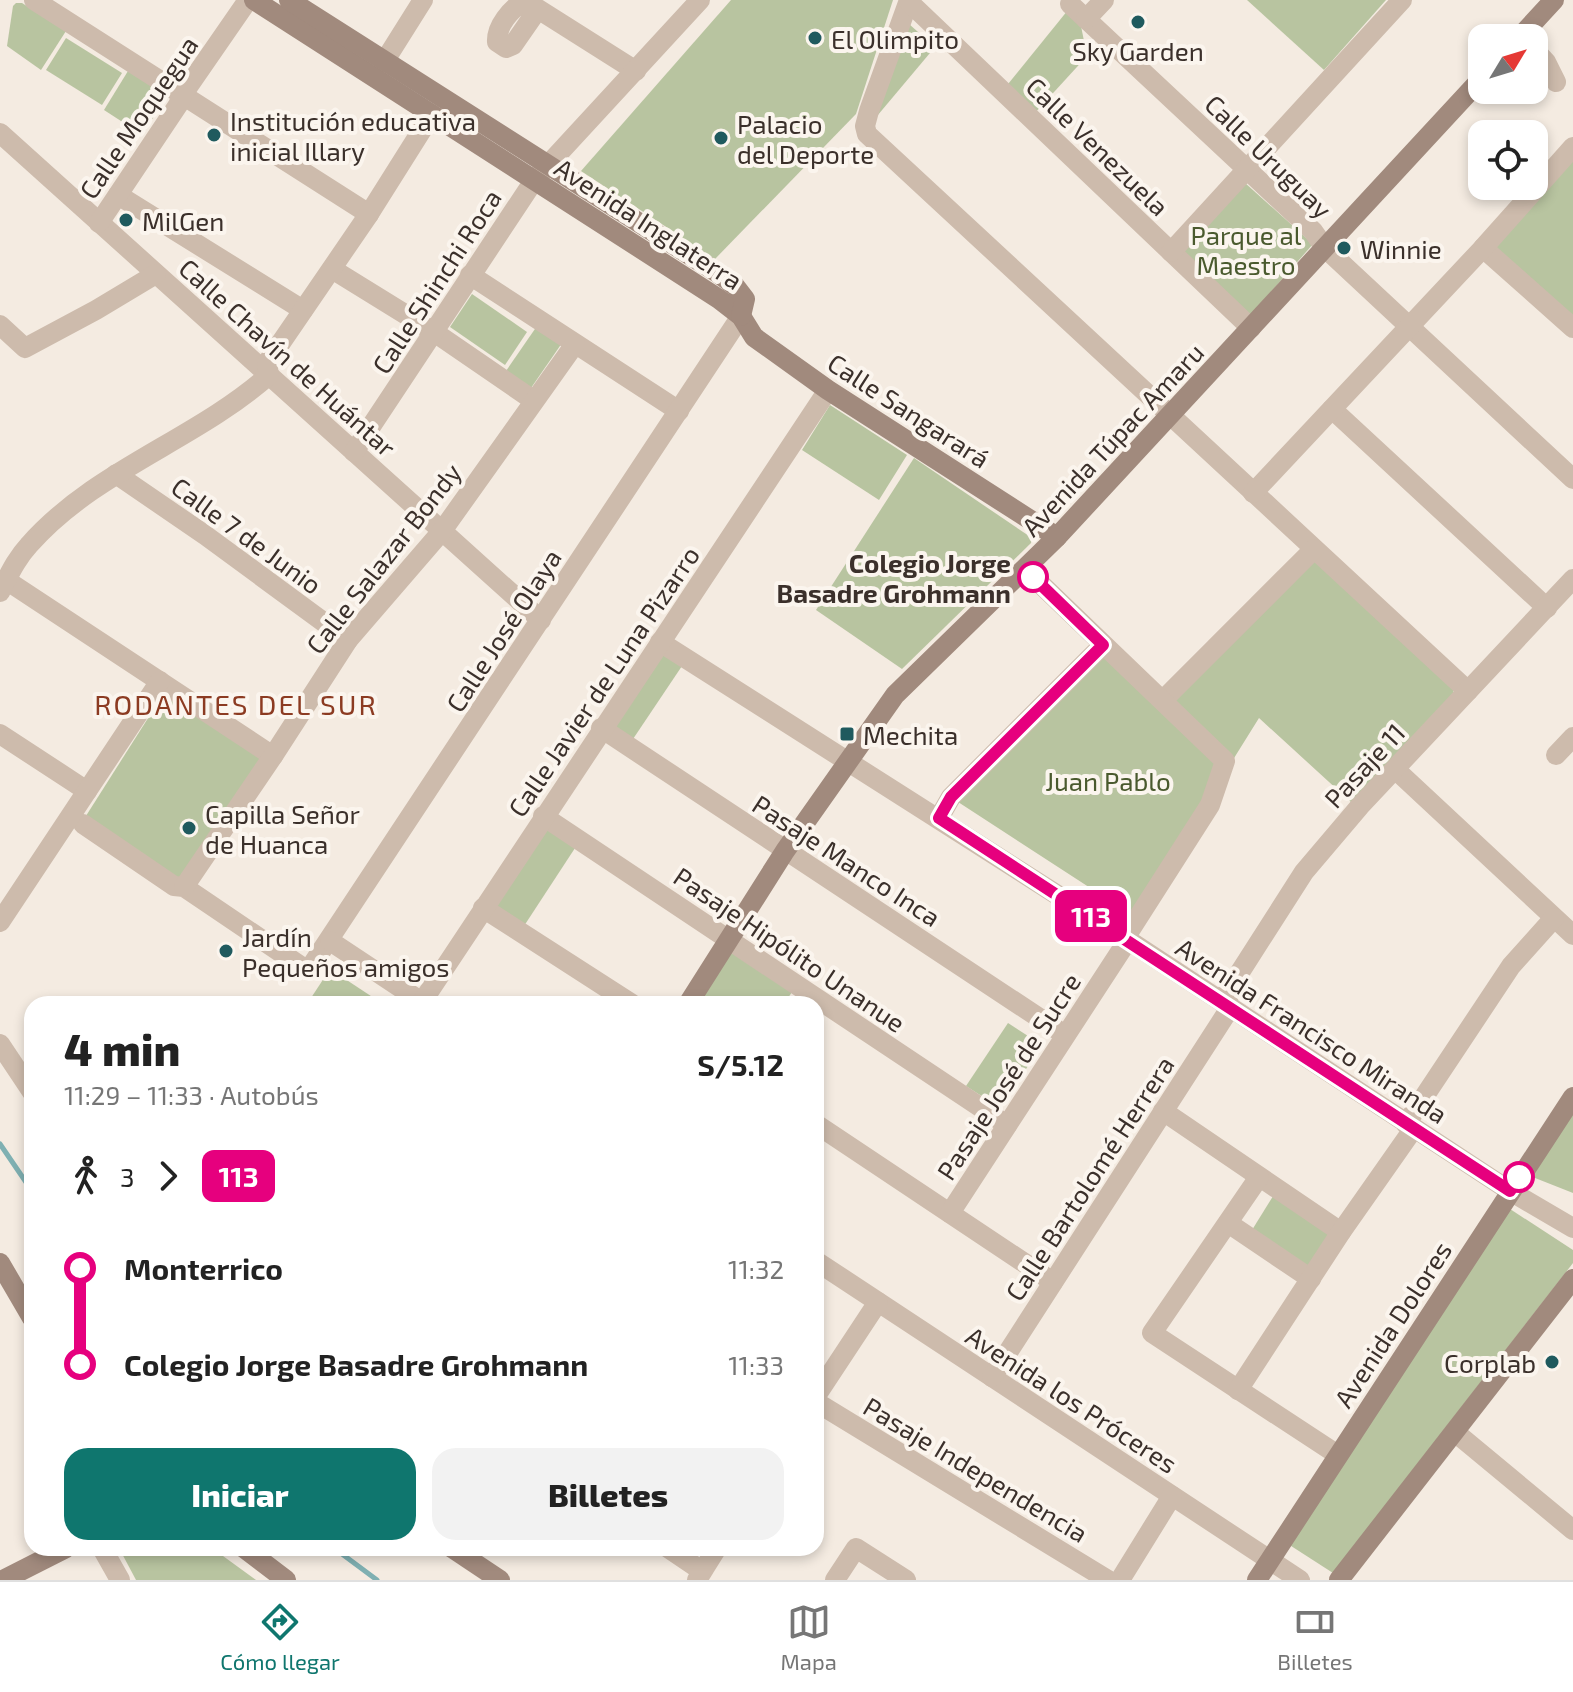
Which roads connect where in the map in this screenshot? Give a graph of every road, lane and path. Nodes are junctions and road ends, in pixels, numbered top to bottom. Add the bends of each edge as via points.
1 (34, 0) edge
2 (251, 0) edge
3 (289, 0) edge
4 (423, 0) edge
5 (700, 0) edge
6 (1104, 0) edge
7 (1402, 0) edge
8 (1554, 0) edge
9 (909, 1) edge
10 (1070, 4) dead end
11 (538, 9) dead end
12 (1086, 19) junction
13 (1536, 24) edge
14 (384, 62) junction
15 (1548, 66) edge
16 (636, 71) junction
17 (1556, 82) dead end
18 (1468, 93) edge
19 (183, 94) junction
20 (432, 114) junction
21 (0, 133) edge
22 (1573, 147) edge
23 (1246, 170) junction
24 (541, 172) junction
25 (118, 195) junction
26 (369, 214) junction
27 (99, 223) junction
28 (1325, 248) junction
29 (1483, 248) junction
30 (1171, 252) junction
31 (332, 269) junction
32 (156, 274) junction
33 (470, 275) junction
34 (303, 310) junction
35 (741, 316) junction
36 (0, 325) edge
37 (1410, 327) junction
38 (1251, 328) junction
39 (1573, 328) edge
40 (434, 332) junction
41 (575, 344) junction
42 (269, 375) junction
43 (828, 390) junction
44 (533, 400) junction
45 (1332, 409) junction
46 (679, 411) junction
47 (1171, 414) junction
48 (354, 452) junction
49 (116, 474) junction
50 (1573, 479) edge
51 (1253, 493) junction
52 (442, 531) junction
53 (1057, 537) junction
54 (1314, 549) junction
55 (1025, 569) junction
56 (1573, 579) edge
57 (3, 586) edge
58 (1547, 608) junction
59 (541, 620) junction
60 (348, 640) junction
61 (660, 642) junction
62 (1103, 645) junction
63 (160, 681) junction
64 (1468, 691) junction
65 (1163, 700) junction
66 (601, 728) junction
67 (0, 734) edge
68 (1573, 737) edge
69 (1556, 755) dead end
70 (273, 756) junction
71 (849, 761) junction
72 (1396, 770) junction
73 (87, 791) junction
74 (543, 816) junction
75 (939, 818) junction
76 (83, 824) dead end
77 (785, 851) junction
78 (184, 887) junction
79 (483, 908) junction
80 (1554, 918) junction
81 (0, 922) edge
82 (1573, 935) edge
83 (1125, 938) junction
84 (730, 939) junction
85 (330, 941) junction
86 (413, 996) edge
87 (428, 996) edge
88 (620, 996) edge
89 (693, 996) edge
90 (815, 996) edge
91 (824, 1002) edge
92 (1230, 1008) junction
93 (1065, 1035) junction
94 (0, 1044) edge
95 (24, 1080) edge
96 (1573, 1097) edge
97 (1163, 1111) junction
98 (1007, 1125) junction
99 (1410, 1126) junction
100 (824, 1129) edge
101 (1259, 1177) junction
102 (1510, 1191) junction
103 (950, 1213) junction
104 (1228, 1223) junction
105 (1573, 1228) edge
106 (1341, 1232) junction
107 (0, 1263) edge
108 (824, 1266) edge
109 (1311, 1279) junction
110 (1573, 1279) edge
111 (1053, 1282) junction
112 (878, 1302) junction
113 (24, 1304) edge
114 (992, 1377) junction
115 (824, 1386) edge
116 (1238, 1390) junction
117 (824, 1404) edge
118 (1456, 1433) junction
119 (1338, 1455) junction
120 (1172, 1496) junction
121 (1569, 1519) edge
122 (50, 1556) edge
123 (106, 1556) edge
124 (254, 1556) edge
125 (464, 1556) edge
126 (677, 1556) edge
127 (712, 1556) edge
128 (1270, 1560) junction
129 (700, 1575) edge
130 (3, 1580) edge
131 (120, 1580) edge
132 (286, 1580) edge
133 (500, 1580) edge
134 (835, 1580) edge
135 (906, 1580) edge
136 (1108, 1580) edge
137 (1120, 1580) edge
138 (1257, 1580) edge
139 (1300, 1580) edge
140 (1339, 1580) edge

1 - 19 street
2 - 19 street, Calle Moquegua
2 - 20 street, Avenida Inglaterra
3 - 14 street, Avenida Inglaterra
4 - 14 street
5 - 16 street, Calle Shinchi Roca
6 - 12 street
7 - 23 street
8 - 13 street
9 - 30 street, Calle Venezuela
9 - 47 street via 865,126 867,134
10 - 12 street, Calle Uruguay
11 - 16 street
12 - 23 street, Calle Uruguay
14 - 24 street, Avenida Inglaterra
15 - 17 street
16 - 24 street, Calle Shinchi Roca
18 - 28 street, Avenida Túpac Amaru
19 - 25 street, Calle Moquegua
19 - 26 street
20 - 24 street, Avenida Inglaterra
20 - 26 street
21 - 27 street, Calle Chavín de Huántar
22 - 29 street
23 - 28 street, Calle Uruguay
23 - 30 street
24 - 33 street, Calle Shinchi Roca
24 - 35 street, Avenida Inglaterra via 735,286 745,299
25 - 27 street, Calle Moquegua
25 - 34 street
26 - 31 street
27 - 32 street, Calle Chavín de Huántar
28 - 37 street, Calle Uruguay
28 - 38 street, Avenida Túpac Amaru
29 - 37 street
29 - 39 street
30 - 38 street, Calle Venezuela
31 - 34 street
31 - 40 street
32 - 36 street via 30,346 20,346
32 - 42 street, Calle Chavín de Huántar
33 - 40 street, Calle Shinchi Roca
33 - 41 street
34 - 42 street via 267,363
35 - 43 street, Calle Sangarará via 754,337
35 - 46 street, Calle José Olaya
37 - 45 street
37 - 50 street, Calle Uruguay
38 - 47 street, Avenida Túpac Amaru
40 - 44 street
40 - 48 street, Calle Shinchi Roca
41 - 44 street, Calle Salazar Bondy
41 - 46 street
42 - 48 street, Calle Chavín de Huántar
42 - 49 street via 241,398
43 - 53 street, Calle Sangarará
43 - 61 street, Calle Javier de Luna Pizarro
44 - 52 street, Calle Salazar Bondy
45 - 51 street
45 - 58 street
46 - 59 street, Calle José Olaya
47 - 51 street
47 - 53 street, Avenida Túpac Amaru
48 - 52 street, Calle Chavín de Huántar
49 - 57 street via 29,544
49 - 60 street, Calle 7 de Junio
51 - 54 street
52 - 59 street, Calle Chavín de Huántar
52 - 60 street, Calle Salazar Bondy
53 - 55 street, Avenida Túpac Amaru
54 - 64 street
54 - 65 street
55 - 62 street
55 - 71 street, Avenida Túpac Amaru via 895,695
56 - 58 street, Pasaje 11
57 - 63 street
58 - 64 street, Pasaje 11
59 - 85 street, Calle José Olaya
60 - 70 street, Calle Salazar Bondy
61 - 66 street, Calle Javier de Luna Pizarro
61 - 71 street, Avenida Francisco Miranda
62 - 65 street
62 - 75 street via 951,797
63 - 70 street
63 - 73 street
64 - 72 street, Pasaje 11
65 - 83 street, Pasaje José de Sucre via 1225,761 1210,805
66 - 74 street, Calle Javier de Luna Pizarro
66 - 77 street, Pasaje Manco Inca
67 - 73 street
68 - 69 street
70 - 78 street, Calle Salazar Bondy
71 - 75 street, Avenida Francisco Miranda
71 - 77 street, Avenida Túpac Amaru
72 - 80 street
72 - 92 street, Pasaje 11 via 1304,872 1226,994
73 - 81 street
74 - 79 street, Calle Javier de Luna Pizarro
74 - 84 street, Pasaje Hipólito Unanue
75 - 83 street, Avenida Francisco Miranda
76 - 78 street via 174,886
77 - 84 street, Avenida Túpac Amaru
77 - 93 street, Pasaje Manco Inca
78 - 85 street, Calle José Olaya via 308,971
79 - 87 street, Calle Javier de Luna Pizarro
79 - 88 street
80 - 82 street
80 - 99 street via 1511,966
83 - 92 street, Avenida Francisco Miranda
83 - 93 street, Pasaje José de Sucre
84 - 89 street, Avenida Túpac Amaru
84 - 90 street, Pasaje Hipólito Unanue
85 - 86 street
91 - 98 street, Pasaje Hipólito Unanue
92 - 97 street, Calle Bartolomé Herrera
92 - 99 street, Avenida Francisco Miranda
93 - 98 street, Pasaje José de Sucre
94 - 95 street
96 - 102 street, Avenida Dolores
97 - 101 street
97 - 111 street, Calle Bartolomé Herrera
98 - 103 street, Pasaje José de Sucre
99 - 102 street, Avenida Francisco Miranda
99 - 106 street
100 - 103 street
101 - 104 street
101 - 106 street
102 - 105 street, Avenida Francisco Miranda
102 - 119 street, Avenida Dolores
103 - 111 street
104 - 109 street
104 - 116 street via 1152,1333
106 - 109 street
107 - 113 street
108 - 112 street, Avenida los Próceres
109 - 116 street
110 - 118 street
111 - 114 street, Calle Bartolomé Herrera
112 - 114 street, Avenida los Próceres
112 - 115 street
114 - 120 street, Avenida los Próceres
116 - 119 street
117 - 136 street, Pasaje Independencia
118 - 121 street
118 - 140 street
119 - 128 street, Avenida Dolores
120 - 128 street, Avenida los Próceres
120 - 137 street
122 - 130 street
123 - 131 street
124 - 132 street
125 - 133 street
126 - 129 street
127 - 129 street
128 - 138 street, Avenida Dolores
128 - 139 street, Avenida los Próceres
134 - 135 street via 856,1548

